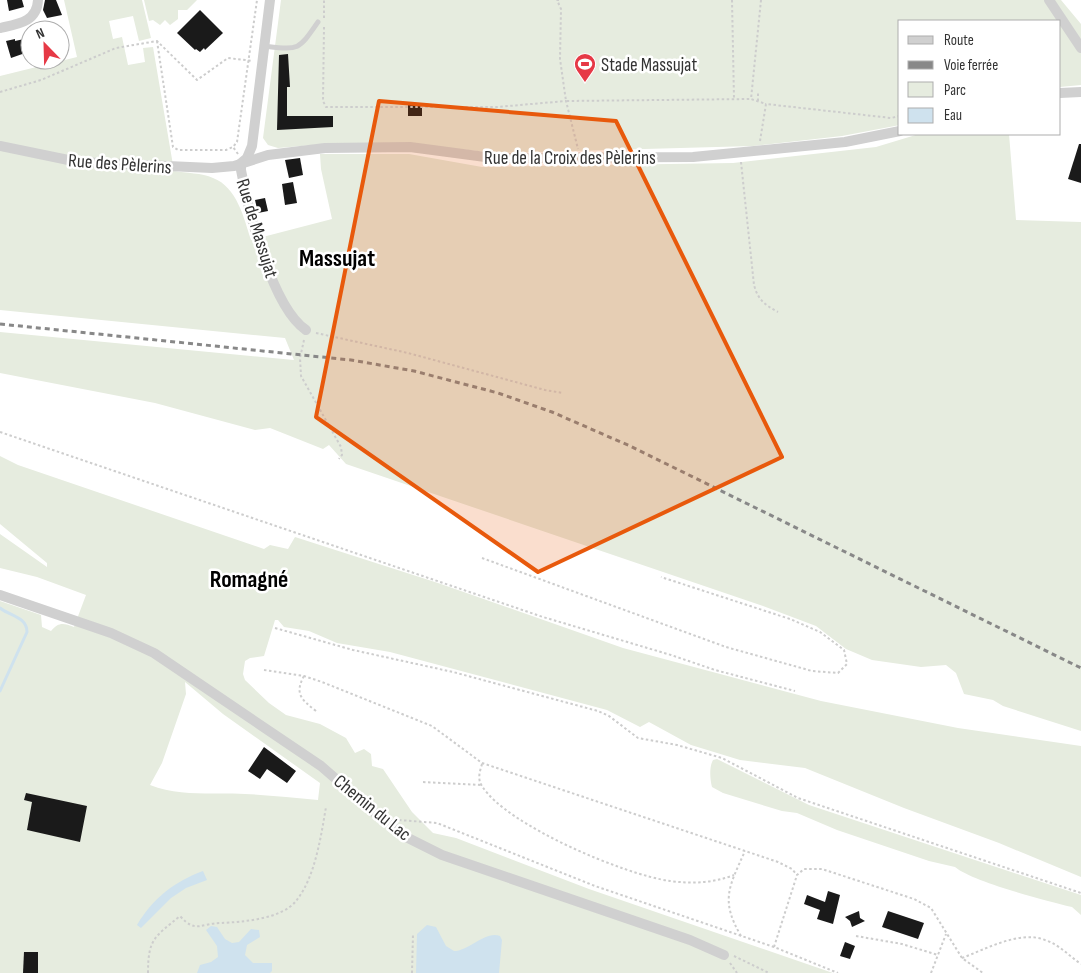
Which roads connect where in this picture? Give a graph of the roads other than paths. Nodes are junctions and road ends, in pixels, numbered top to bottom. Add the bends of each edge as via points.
1 (38, 0) edge
2 (270, 0) edge
3 (1049, 0) edge
4 (318, 22) dead end
5 (0, 28) edge
6 (264, 46) junction
7 (1081, 48) edge
8 (1081, 92) edge
9 (1061, 93) edge
10 (898, 131) edge
11 (0, 146) edge
12 (241, 163) junction
13 (306, 330) road end
14 (0, 595) edge
15 (724, 955) road end

1 - 5 street via 32,18
2 - 6 street, Rue de Massujat
3 - 7 street
4 - 6 lane via 297,48
6 - 12 street, Rue de Massujat via 250,152
8 - 9 street
10 - 12 street, Rue de la Croix des Pèlerins via 845,142 693,157 493,158 418,148 376,147 312,149 268,155
11 - 12 street, Rue des Pèlerins via 78,162 212,168
12 - 13 street, Rue de Massujat via 249,203 278,293 294,320
14 - 15 street, Chemin du Lac via 111,633 154,653 321,766 406,837 442,856 681,937

